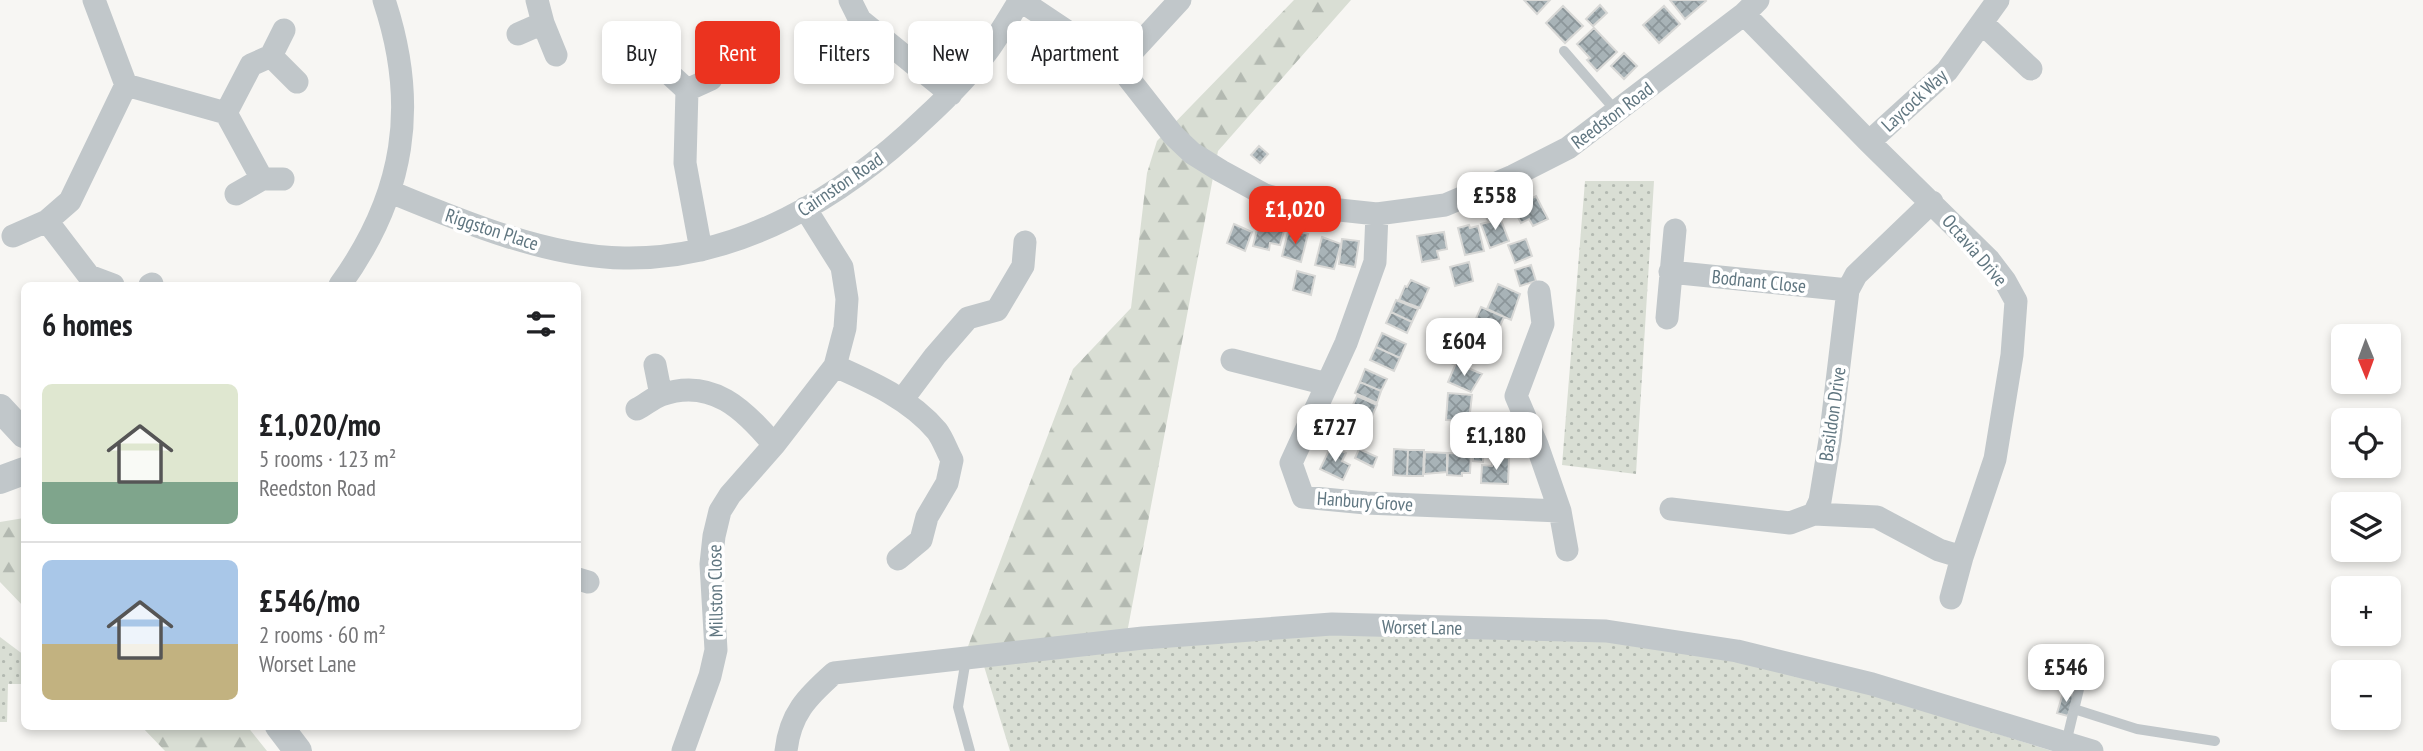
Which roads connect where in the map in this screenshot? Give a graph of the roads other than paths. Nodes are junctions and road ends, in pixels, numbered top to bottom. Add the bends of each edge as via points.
1 (94, 0) edge
2 (384, 0) edge
3 (537, 0) edge
4 (850, 0) edge
5 (1020, 0) edge
6 (1180, 0) edge
7 (1998, 0) edge
8 (1751, 7) edge
9 (1052, 21) edge
10 (543, 23) junction
11 (1982, 23) junction
12 (284, 30) dead end
13 (519, 34) dead end
14 (1143, 40) edge
15 (1564, 51) dead end
16 (556, 55) dead end
17 (271, 56) junction
18 (2031, 69) dead end
19 (297, 82) dead end
20 (680, 84) edge
21 (700, 84) edge
22 (1133, 84) edge
23 (126, 85) junction
24 (687, 90) junction
25 (951, 94) junction
26 (1616, 111) junction
27 (226, 113) junction
28 (1869, 142) junction
29 (391, 192) junction
30 (236, 194) dead end
31 (1932, 202) junction
32 (805, 208) junction
33 (1377, 214) junction
34 (47, 221) junction
35 (1675, 230) dead end
36 (13, 236) dead end
37 (1026, 242) dead end
38 (701, 250) junction
39 (597, 255) joint
40 (1670, 272) junction
41 (105, 282) edge
42 (342, 282) edge
43 (1848, 289) junction
44 (1539, 292) dead end
45 (1667, 318) dead end
46 (1232, 360) dead end
47 (655, 365) dead end
48 (835, 366) junction
49 (1327, 384) junction
50 (661, 395) junction
51 (902, 400) junction
52 (0, 408) edge
53 (637, 409) dead end
54 (21, 431) edge
55 (774, 445) junction
56 (21, 472) edge
57 (0, 480) edge
58 (1671, 509) dead end
59 (1560, 511) junction
60 (1814, 514) junction
61 (1567, 550) dead end
62 (1962, 557) junction
63 (898, 559) dead end
64 (1951, 598) dead end
65 (966, 659) junction
66 (2079, 689) dead end
67 (2074, 709) junction
68 (282, 730) edge
69 (2216, 741) dead end
70 (2066, 743) junction
71 (298, 751) edge
72 (683, 751) edge
73 (786, 751) edge
74 (970, 751) edge
75 (2092, 751) edge

1 - 23 street
2 - 29 street via 395,32 404,115
3 - 10 street
4 - 25 street via 860,20
5 - 9 street, Reedston Road
5 - 25 street, Cairnston Road via 988,50
6 - 14 street
7 - 11 street, Laycock Way
8 - 26 street, Reedston Road
8 - 28 street, Octavia Drive
10 - 13 street
10 - 16 street
11 - 18 street
11 - 28 street, Laycock Way via 1947,71
12 - 17 street
15 - 26 lane
17 - 19 street
17 - 27 street via 251,65
20 - 24 street
21 - 24 street
22 - 33 street, Reedston Road via 1192,153 1265,195 1311,207
23 - 27 street
23 - 34 street via 71,201
24 - 38 street via 685,163
25 - 32 street, Cairnston Road via 875,164
26 - 33 street, Reedston Road via 1568,148 1513,176 1445,205
27 - 30 street via 273,179
28 - 31 street, Octavia Drive
29 - 39 street, Riggston Place via 500,233
29 - 42 street via 372,237
31 - 43 street via 1856,275
31 - 62 street, Octavia Drive via 1989,260 2016,301 1995,459
32 - 38 street, Cairnston Road via 735,241
32 - 48 street, Millston Close via 842,267 845,328
33 - 49 street, Hanbury Grove via 1375,262
34 - 36 street
34 - 41 street via 89,276
35 - 40 street
37 - 51 street via 1033,268 997,310 968,318
38 - 39 street, Cairnston Road via 623,258
40 - 43 street, Bodnant Close
40 - 45 street
43 - 60 street, Basildon Drive via 1830,440
44 - 59 street via 1543,324 1516,396
46 - 49 street
47 - 50 street
48 - 51 street
48 - 55 street, Millston Close
49 - 59 street, Hanbury Grove via 1291,463 1303,496
50 - 53 street
50 - 55 street via 692,390 725,397
51 - 63 street via 937,431 952,460 947,483 927,517 929,545
52 - 54 street
55 - 72 street, Millston Close via 720,511 711,564 716,650
56 - 57 street
58 - 60 street via 1790,523
59 - 61 street
60 - 62 street via 1877,517 1938,550
62 - 64 street, Octavia Drive
65 - 70 street, Worset Lane via 1143,638 1332,625 1606,631 1737,651 1872,684
65 - 73 street, Worset Lane via 834,673 806,697 788,730
65 - 74 lane via 958,707
66 - 67 lane
67 - 69 lane via 2137,729
67 - 70 lane
68 - 71 street
70 - 75 street, Worset Lane

